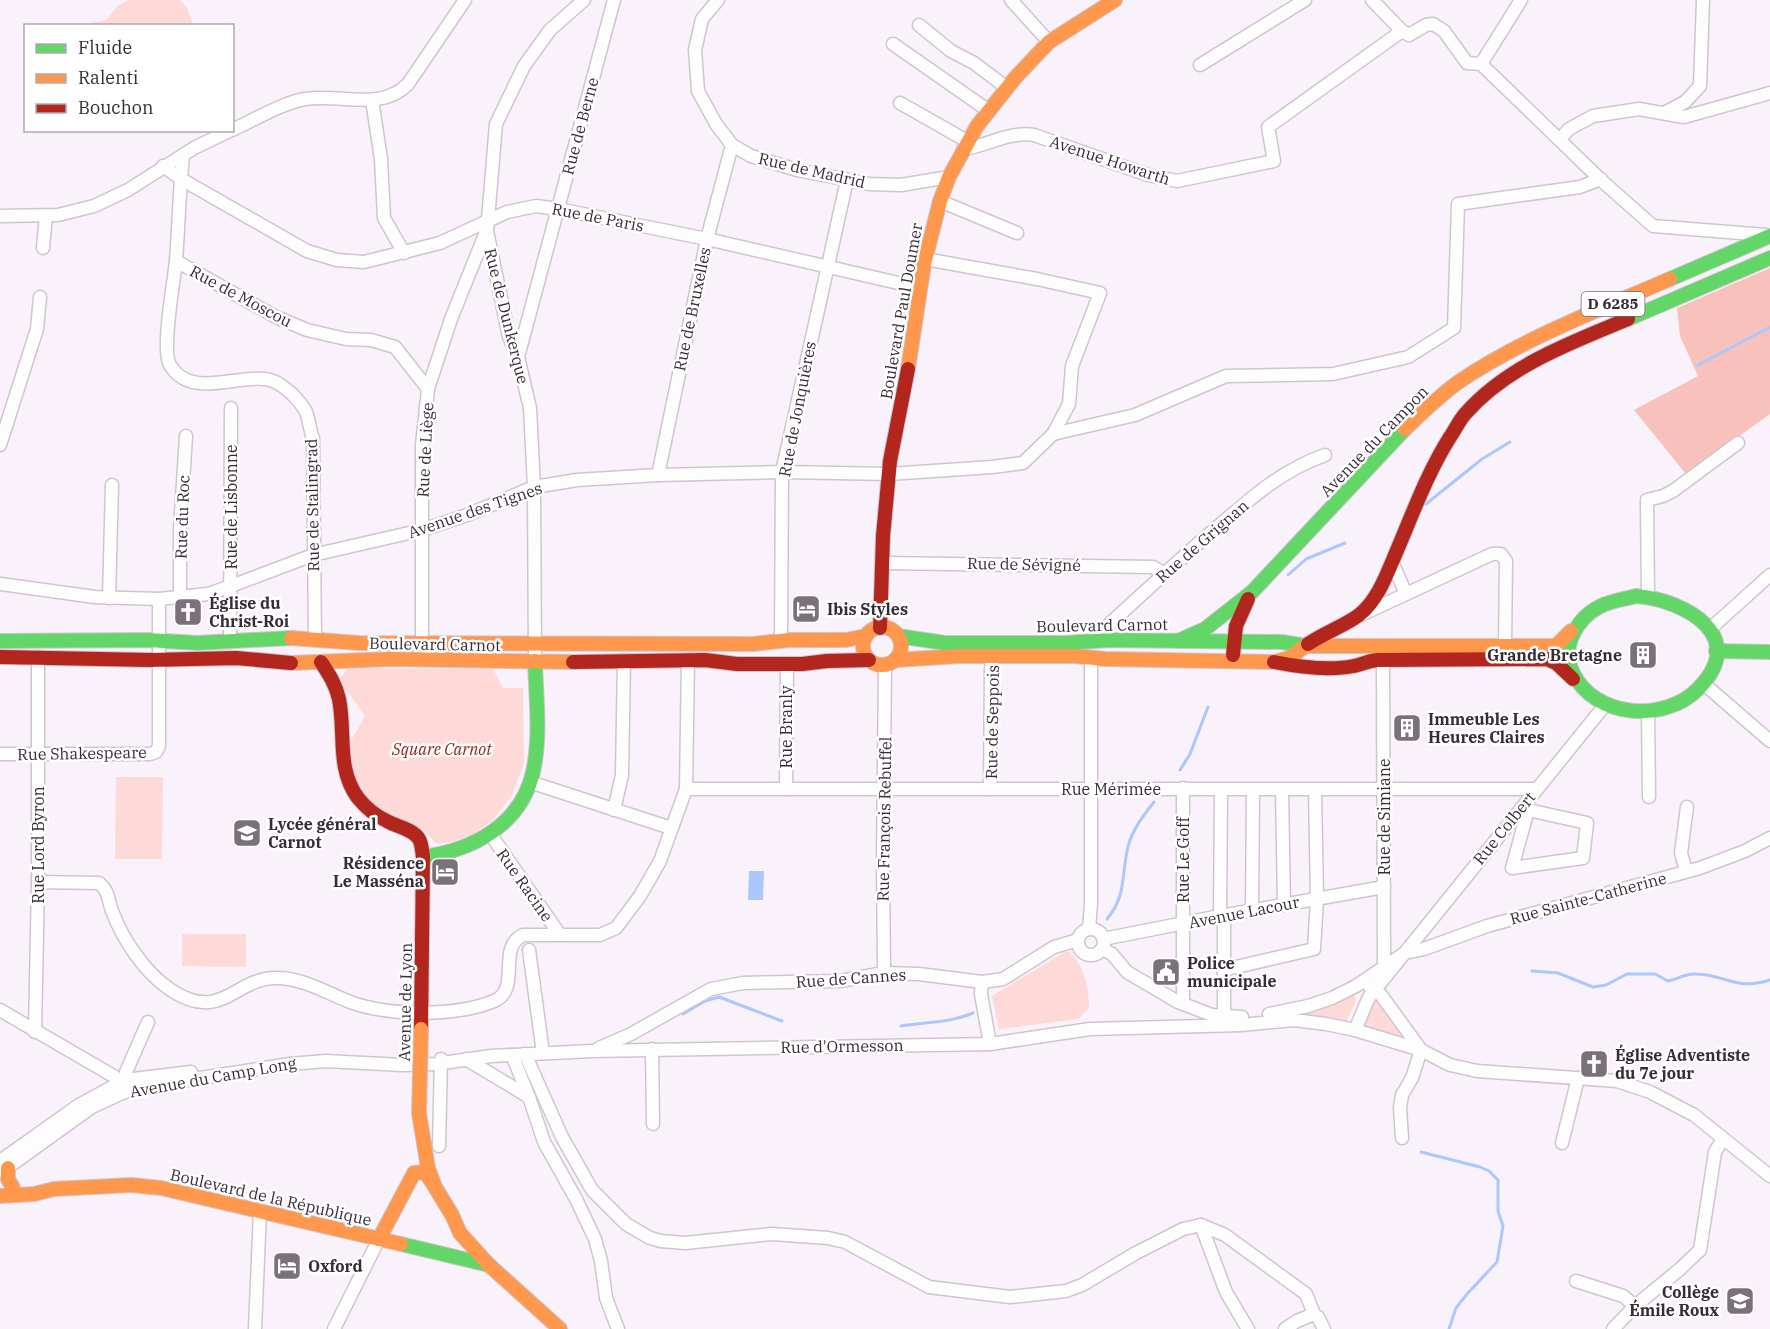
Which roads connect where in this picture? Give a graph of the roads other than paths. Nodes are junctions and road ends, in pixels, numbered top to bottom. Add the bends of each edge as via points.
1 (465, 0) edge
2 (584, 0) edge
3 (615, 0) edge
4 (718, 0) edge
5 (1011, 0) edge
6 (1305, 0) edge
7 (1372, 0) edge
8 (1521, 0) edge
9 (1703, 0) edge
10 (1111, 1) edge
11 (919, 25) dead end
12 (1402, 31) junction
13 (1049, 42) junction
14 (894, 44) dead end
15 (1481, 64) junction
16 (1200, 65) dead end
17 (1007, 88) junction
18 (1770, 93) edge
19 (372, 100) junction
20 (900, 103) dead end
21 (988, 111) junction
22 (1664, 113) junction
23 (234, 129) edge
24 (228, 132) edge
25 (1560, 139) junction
26 (965, 145) junction
27 (732, 146) junction
28 (183, 154) junction
29 (163, 166) junction
30 (949, 177) junction
31 (181, 179) junction
32 (1601, 179) junction
33 (847, 180) junction
34 (940, 201) junction
35 (558, 209) junction
36 (0, 216) edge
37 (46, 216) junction
38 (488, 225) junction
39 (1017, 233) dead end
40 (1724, 233) junction
41 (1770, 236) edge
42 (707, 239) junction
43 (43, 248) dead end
44 (1736, 250) junction
45 (404, 253) junction
46 (1770, 258) edge
47 (925, 259) junction
48 (176, 261) junction
49 (827, 266) junction
50 (920, 288) junction
51 (40, 297) dead end
52 (518, 357) junction
53 (428, 389) junction
54 (231, 408) dead end
55 (1053, 434) junction
56 (186, 436) dead end
57 (1738, 443) dead end
58 (0, 445) edge
59 (1325, 455) dead end
60 (783, 472) junction
61 (889, 474) junction
62 (657, 475) junction
63 (112, 485) dead end
64 (534, 487) junction
65 (422, 530) junction
66 (313, 555) junction
67 (883, 562) junction
68 (1392, 562) junction
69 (1164, 573) junction
70 (1770, 575) edge
71 (0, 584) edge
72 (231, 586) junction
73 (1252, 592) junction
74 (1406, 594) junction
75 (1648, 596) junction
76 (108, 598) junction
77 (180, 598) junction
78 (159, 599) junction
79 (1359, 615) junction
80 (880, 628) junction
81 (1710, 629) junction
82 (1571, 631) junction
83 (866, 636) junction
84 (898, 636) junction
85 (315, 639) junction
86 (160, 640) junction
87 (0, 641) edge
88 (781, 641) junction
89 (1178, 641) junction
90 (231, 642) junction
91 (536, 642) junction
92 (1090, 642) junction
93 (422, 643) junction
94 (1233, 643) junction
95 (1306, 646) junction
96 (1505, 646) junction
97 (1716, 651) junction
98 (1770, 652) edge
99 (993, 656) junction
100 (0, 657) edge
101 (38, 657) junction
102 (1091, 658) junction
103 (1383, 659) junction
104 (160, 660) junction
105 (624, 660) junction
106 (688, 660) junction
107 (869, 660) junction
108 (535, 661) junction
109 (321, 662) junction
110 (555, 662) junction
111 (890, 662) junction
112 (1234, 662) junction
113 (1274, 662) junction
114 (787, 664) junction
115 (1575, 681) junction
116 (1704, 684) junction
117 (537, 693) junction
118 (1605, 705) junction
119 (1648, 711) junction
120 (1770, 741) edge
121 (37, 753) junction
122 (0, 754) edge
123 (530, 782) junction
124 (686, 789) junction
125 (786, 789) junction
126 (884, 789) junction
127 (990, 789) junction
128 (1091, 789) junction
129 (1183, 789) junction
130 (1315, 789) junction
131 (1384, 789) junction
132 (1536, 789) junction
133 (1221, 790) junction
134 (1253, 790) junction
135 (1282, 790) junction
136 (1649, 797) dead end
137 (1687, 807) dead end
138 (1526, 808) junction
139 (614, 810) junction
140 (671, 828) junction
141 (491, 835) junction
142 (1770, 838) edge
143 (423, 856) junction
144 (1686, 871) junction
145 (38, 882) junction
146 (1384, 886) junction
147 (1317, 899) junction
148 (1284, 905) junction
149 (1252, 910) junction
150 (1220, 916) junction
151 (1183, 924) junction
152 (1089, 929) junction
153 (560, 935) junction
154 (1078, 940) junction
155 (1102, 944) junction
156 (529, 950) dead end
157 (1405, 952) junction
158 (1223, 970) junction
159 (1386, 970) junction
160 (884, 973) junction
161 (982, 982) junction
162 (1363, 982) junction
163 (1374, 989) junction
164 (1183, 1003) junction
165 (1196, 1008) junction
166 (0, 1010) edge
167 (423, 1012) junction
168 (1224, 1016) junction
169 (148, 1022) dead end
170 (1192, 1025) junction
171 (1355, 1030) junction
172 (35, 1032) junction
173 (631, 1034) junction
174 (990, 1044) junction
175 (652, 1049) junction
176 (635, 1050) junction
177 (1421, 1050) junction
178 (592, 1051) junction
179 (543, 1053) junction
180 (525, 1054) junction
181 (512, 1055) junction
182 (466, 1059) junction
183 (444, 1061) junction
184 (1578, 1078) junction
185 (123, 1087) junction
186 (543, 1094) junction
187 (529, 1097) junction
188 (654, 1124) dead end
189 (1402, 1138) dead end
190 (1723, 1139) junction
191 (1562, 1143) dead end
192 (439, 1146) dead end
193 (419, 1147) junction
194 (3, 1168) edge
195 (420, 1172) junction
196 (1769, 1174) edge
197 (435, 1187) junction
198 (7, 1188) edge
199 (43, 1190) junction
200 (0, 1196) edge
201 (260, 1211) junction
202 (449, 1216) junction
203 (1201, 1225) junction
204 (462, 1235) junction
205 (380, 1239) junction
206 (448, 1256) junction
207 (489, 1264) junction
208 (1576, 1281) dead end
209 (1635, 1306) junction
210 (1314, 1314) junction
211 (255, 1329) edge
212 (334, 1329) edge
213 (560, 1329) edge
214 (618, 1329) edge
215 (1248, 1329) edge
216 (1285, 1329) edge
217 (1323, 1329) edge
218 (1613, 1329) edge

1 - 19 street via 408,84 399,93
2 - 38 street, Rue de Dunkerque via 550,30 524,66 496,124
3 - 35 street, Rue de Berne
4 - 27 street, Rue de Madrid via 702,19 695,50 698,91
5 - 13 street
6 - 16 street
7 - 12 street
8 - 15 street
9 - 22 street via 1700,86 1685,102
10 - 13 main road, Boulevard Paul Doumer
11 - 17 street
12 - 15 street via 1409,35 1433,24 1444,31 1467,63
12 - 26 street, Avenue Howarth via 1268,127 1274,161 1177,181 1148,175 1034,135 1014,134 984,145
13 - 17 main road, Boulevard Paul Doumer
14 - 21 street
15 - 25 street
17 - 21 main road, Boulevard Paul Doumer
18 - 22 street via 1684,117
19 - 23 street via 305,99
19 - 45 street via 384,218
20 - 26 street
21 - 26 main road, Boulevard Paul Doumer
22 - 25 street via 1639,108 1593,116 1569,129
24 - 28 street
25 - 32 street
26 - 30 main road, Boulevard Paul Doumer
27 - 33 street, Rue de Madrid via 797,170
27 - 42 street, Rue de Bruxelles
28 - 29 street
28 - 31 street
29 - 31 street
29 - 37 street via 128,190 94,206
30 - 33 street, Rue de Madrid via 889,186
30 - 34 main road, Boulevard Paul Doumer
31 - 45 street, Rue de Paris via 307,251 337,260 364,262
31 - 48 street, Rue de Stalingrad
32 - 40 street via 1653,226
32 - 55 street via 1580,187 1458,204 1454,328 1408,357 1333,374 1226,376 1135,415
33 - 49 street, Rue de Jonquières
34 - 39 street
34 - 47 main road, Boulevard Paul Doumer
35 - 38 street, Rue de Paris via 536,206 507,212
35 - 42 street, Rue de Paris
35 - 52 street, Rue de Berne
36 - 37 street
37 - 43 street
38 - 45 street, Rue de Paris
38 - 52 street, Rue de Dunkerque via 509,337
38 - 53 street, Rue de Liège
40 - 41 street
40 - 44 street via 1736,239
41 - 44 main road, Avenue du Campon / D 6285
42 - 49 street, Rue de Paris
42 - 62 street, Rue de Bruxelles
44 - 73 main road, Avenue du Campon / D 6285 via 1562,326 1461,381 1400,433
46 - 68 main road, D 6285 via 1566,345 1499,382 1463,417 1441,449
47 - 50 main road, Boulevard Paul Doumer
47 - 55 street via 1100,293 1072,366 1069,404
48 - 53 street, Rue de Moscou via 307,330 395,347
48 - 66 street, Rue de Stalingrad via 167,340 170,364 179,375 191,382 265,379 282,385 306,412 313,439
49 - 50 street, Rue de Paris
49 - 60 street, Rue de Jonquières
50 - 61 main road, Boulevard Paul Doumer
51 - 58 street via 34,339
52 - 64 street, Rue de Dunkerque via 530,408
53 - 65 street, Rue de Liège via 422,445
54 - 72 street, Rue de Lisbonne
55 - 61 street, Avenue des Tignes via 1023,463
56 - 77 street, Rue du Roc
57 - 75 street via 1673,491 1647,500
59 - 69 street, Rue de Grignan via 1265,486
60 - 61 street, Avenue des Tignes
60 - 62 street, Avenue des Tignes
60 - 88 street, Rue de Jonquières
61 - 67 main road, Boulevard Paul Doumer
62 - 64 street, Avenue des Tignes
63 - 76 street
64 - 65 street, Avenue des Tignes
64 - 91 street, Rue de Dunkerque
65 - 66 street, Avenue des Tignes
65 - 93 street, Rue de Liège
66 - 72 street, Avenue des Tignes
66 - 85 street, Rue de Stalingrad
67 - 69 street, Rue de Sévigné via 1153,567
67 - 80 main road, Boulevard Paul Doumer
68 - 74 street
68 - 79 main road, D 6285 via 1379,590
69 - 92 street, Rue de Grignan
70 - 81 street
71 - 76 street, Avenue des Tignes
72 - 77 street, Avenue des Tignes
72 - 90 street, Rue de Lisbonne
73 - 89 main road, Avenue du Campon / D 6285 via 1205,629
73 - 94 main road, Avenue du Campon via 1239,613
74 - 79 street
74 - 96 street via 1492,554 1501,554 1506,561
75 - 81 main road via 1687,610
75 - 82 main road via 1602,604
76 - 78 street, Avenue des Tignes
77 - 78 street, Avenue des Tignes
78 - 86 street, Rue Shakespeare
79 - 95 main road, D 6285
80 - 83 main road
80 - 84 main road via 890,629
81 - 97 main road
82 - 96 main road, Boulevard Carnot via 1556,646
82 - 115 main road via 1569,660
83 - 88 main road, Boulevard Carnot
83 - 107 main road via 864,650
84 - 92 main road, Boulevard Carnot via 945,643
84 - 111 main road via 900,651
85 - 90 main road, Boulevard Carnot
85 - 93 main road, Boulevard Carnot
86 - 87 main road, Boulevard Carnot
86 - 90 main road, Boulevard Carnot
86 - 104 street, Rue Shakespeare
88 - 91 main road, Boulevard Carnot
89 - 92 main road, Boulevard Carnot
89 - 94 main road, Boulevard Carnot
91 - 93 main road, Boulevard Carnot
91 - 108 street, Rue de Dunkerque
94 - 95 main road, Boulevard Carnot via 1282,642
94 - 112 main road, Avenue du Campon
95 - 96 main road, Boulevard Carnot
95 - 113 main road, Boulevard Carnot via 1293,656
97 - 98 main road
97 - 116 main road via 1713,670
99 - 102 main road, Boulevard Carnot
99 - 111 main road, Boulevard Carnot
99 - 127 street, Rue de Seppois
100 - 101 main road, Boulevard Carnot
101 - 104 main road, Boulevard Carnot
101 - 121 street, Rue Lord Byron
102 - 112 main road, Boulevard Carnot
102 - 128 street
103 - 113 main road, Boulevard Carnot via 1350,666
103 - 115 main road, Boulevard Carnot via 1547,659
103 - 131 street, Rue de Simiane
104 - 109 main road, Boulevard Carnot
104 - 121 street, Rue Shakespeare via 156,752
105 - 106 main road, Boulevard Carnot
105 - 110 main road, Boulevard Carnot
105 - 139 street via 622,775
106 - 114 main road, Boulevard Carnot
106 - 124 street
107 - 111 main road via 879,665
107 - 114 main road, Boulevard Carnot
108 - 109 main road, Boulevard Carnot
108 - 110 main road, Boulevard Carnot
108 - 117 main road
109 - 143 main road via 340,703 341,754 350,785 361,802 381,819 417,835
110 - 117 main road via 542,676
111 - 126 street, Rue François Rebuffel
112 - 113 main road, Boulevard Carnot
114 - 125 street, Rue Branly
115 - 118 main road via 1592,699
116 - 119 main road via 1678,704
116 - 120 street
117 - 123 main road
118 - 119 main road
118 - 132 street, Rue Colbert
119 - 136 street
121 - 122 street, Rue Shakespeare
121 - 145 street, Rue Lord Byron
123 - 139 street
123 - 141 main road via 513,813
124 - 125 street, Rue Mérimée
124 - 140 street
125 - 126 street, Rue Mérimée
126 - 127 street, Rue Mérimée
126 - 160 street, Rue François Rebuffel
127 - 128 street, Rue Mérimée
128 - 129 street, Rue Mérimée
128 - 152 street
129 - 133 street, Rue Mérimée
129 - 151 street, Rue Le Goff
130 - 131 street, Rue Mérimée
130 - 135 street, Rue Mérimée
130 - 147 street
131 - 132 street, Rue Mérimée
131 - 146 street, Rue de Simiane
132 - 138 street, Rue Colbert
133 - 134 street, Rue Mérimée
133 - 150 street
134 - 135 street, Rue Mérimée
134 - 149 street
135 - 148 street
137 - 144 street via 1681,853
138 - 138 street via 1512,868 1582,858 1587,823
138 - 157 street, Rue Colbert
139 - 140 street
140 - 153 street via 660,861 616,928 600,935
141 - 143 main road via 456,851
141 - 153 street, Rue Racine
142 - 144 street, Rue Sainte-Catherine
143 - 167 main road, Avenue de Lyon
144 - 157 street, Rue Sainte-Catherine
145 - 167 street via 99,883 106,888 125,937 146,968 170,990 190,1001 212,1002 257,981 276,977 296,980 353,1003
145 - 172 street, Rue Lord Byron
146 - 147 street, Avenue Lacour
146 - 159 street, Rue de Simiane
147 - 148 street, Avenue Lacour
147 - 158 street via 1314,950
148 - 149 street, Avenue Lacour
149 - 150 street, Avenue Lacour
150 - 151 street, Avenue Lacour
150 - 158 street via 1224,924
151 - 155 street, Avenue Lacour
151 - 164 street, Rue Le Goff
152 - 154 street
152 - 155 street via 1096,931
153 - 167 street via 523,935 514,942 508,984 495,1001
154 - 155 street via 1078,947 1086,954 1097,954
154 - 161 street, Rue de Cannes via 1054,947 1002,979
155 - 164 street via 1127,972
156 - 179 street
157 - 159 street, Rue Colbert
158 - 168 street
159 - 162 street, Rue Colbert
159 - 163 street, Rue Colbert
160 - 161 street, Rue de Cannes
160 - 173 street, Rue de Cannes via 840,981 743,983 711,988
161 - 174 street
162 - 163 street
162 - 168 street via 1300,1008
163 - 171 street, Rue Colbert
163 - 177 street
164 - 165 street
165 - 168 street
165 - 170 street
166 - 172 street
167 - 193 main road, Avenue de Lyon, bridge
169 - 185 street
170 - 171 street via 1294,1020
170 - 174 street, Rue d'Ormesson via 1090,1029
171 - 177 street
172 - 185 street via 115,1077
173 - 176 street
173 - 178 street, Rue de Cannes
174 - 175 street, Rue d'Ormesson
175 - 176 street, Rue d'Ormesson
175 - 188 street
176 - 178 street, Rue d'Ormesson
177 - 184 street via 1450,1065 1477,1071
177 - 189 street via 1402,1095
178 - 179 street, Avenue du Camp Long
179 - 180 street, Avenue du Camp Long
180 - 181 street, Avenue du Camp Long
180 - 186 street
181 - 182 street, Avenue du Camp Long
181 - 187 street
182 - 183 street, Avenue du Camp Long
182 - 187 street
183 - 185 street, Avenue du Camp Long via 300,1062
183 - 192 street
184 - 190 street via 1617,1081 1650,1092 1694,1115
184 - 191 street
185 - 194 street, Avenue du Camp Long
186 - 187 street
186 - 203 street via 592,1190 626,1224 661,1241 685,1243 772,1234 828,1238 845,1242 929,1287 1010,1297 1066,1291 1082,1285 1183,1229
187 - 214 street via 544,1142 594,1239 606,1298
190 - 196 street
190 - 209 street via 1715,1152 1700,1250
193 - 195 main road via 415,1158
193 - 197 main road
194 - 198 main road
195 - 197 main road via 425,1172
195 - 202 main road
195 - 205 main road via 414,1173
197 - 202 main road
198 - 199 main road, Boulevard de la République
199 - 200 main road, Boulevard de la République
199 - 201 main road, Boulevard de la République via 131,1185
201 - 205 main road, Boulevard de la République
201 - 211 street
202 - 204 main road
203 - 210 street via 1225,1235 1306,1294
203 - 215 street via 1226,1292
204 - 206 main road via 461,1250
204 - 207 main road
205 - 206 main road, Boulevard de la République
205 - 212 street
206 - 207 main road, Boulevard de la République
207 - 213 main road
208 - 209 street via 1623,1296
209 - 218 street
210 - 216 street
210 - 217 street

